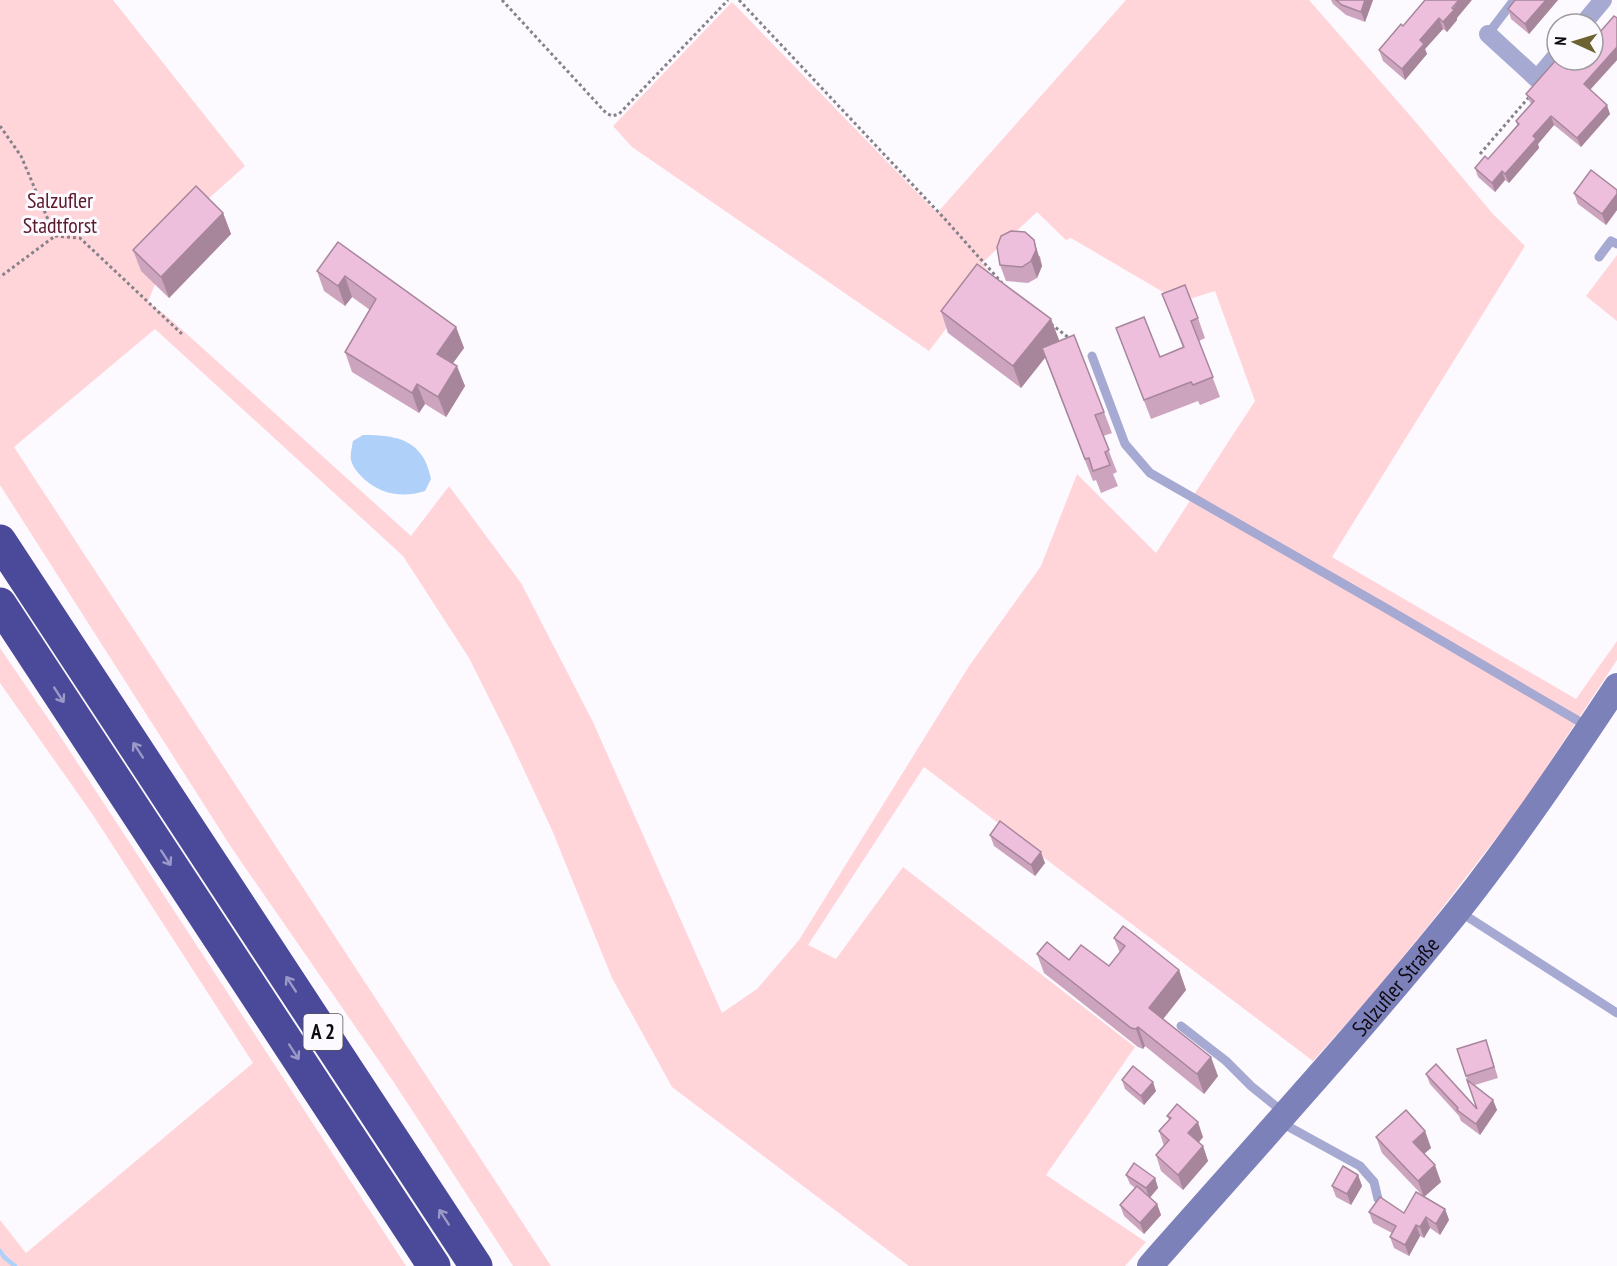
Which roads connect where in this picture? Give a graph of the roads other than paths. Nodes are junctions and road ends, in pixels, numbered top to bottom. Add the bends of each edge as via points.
1 (1514, 0) edge
2 (1603, 0) edge
3 (1593, 12) edge
4 (1488, 34) joint
5 (1545, 69) edge
6 (1617, 244) edge
7 (1599, 257) dead end
8 (1092, 356) road end
9 (0, 541) edge
10 (0, 604) edge
11 (1617, 686) edge
12 (1590, 728) junction
13 (1458, 910) junction
14 (1617, 1013) edge
15 (1181, 1026) dead end
16 (1282, 1117) junction
17 (1377, 1199) edge
18 (434, 1266) edge
19 (476, 1266) edge
20 (1150, 1266) edge

1 - 4 lane
2 - 3 street
4 - 5 street via 1537,79
6 - 7 lane via 1611,241
8 - 12 lane via 1125,444 1150,473
19 -> 9 highway, A 2
10 -> 18 highway, A 2
11 - 12 main road, Salzufler Straße
12 - 13 main road, Salzufler Straße
13 - 14 lane
13 - 16 main road, Salzufler Straße
15 - 16 lane via 1226,1061
16 - 17 lane via 1360,1166 1374,1182
16 - 20 main road, Salzufler Straße

